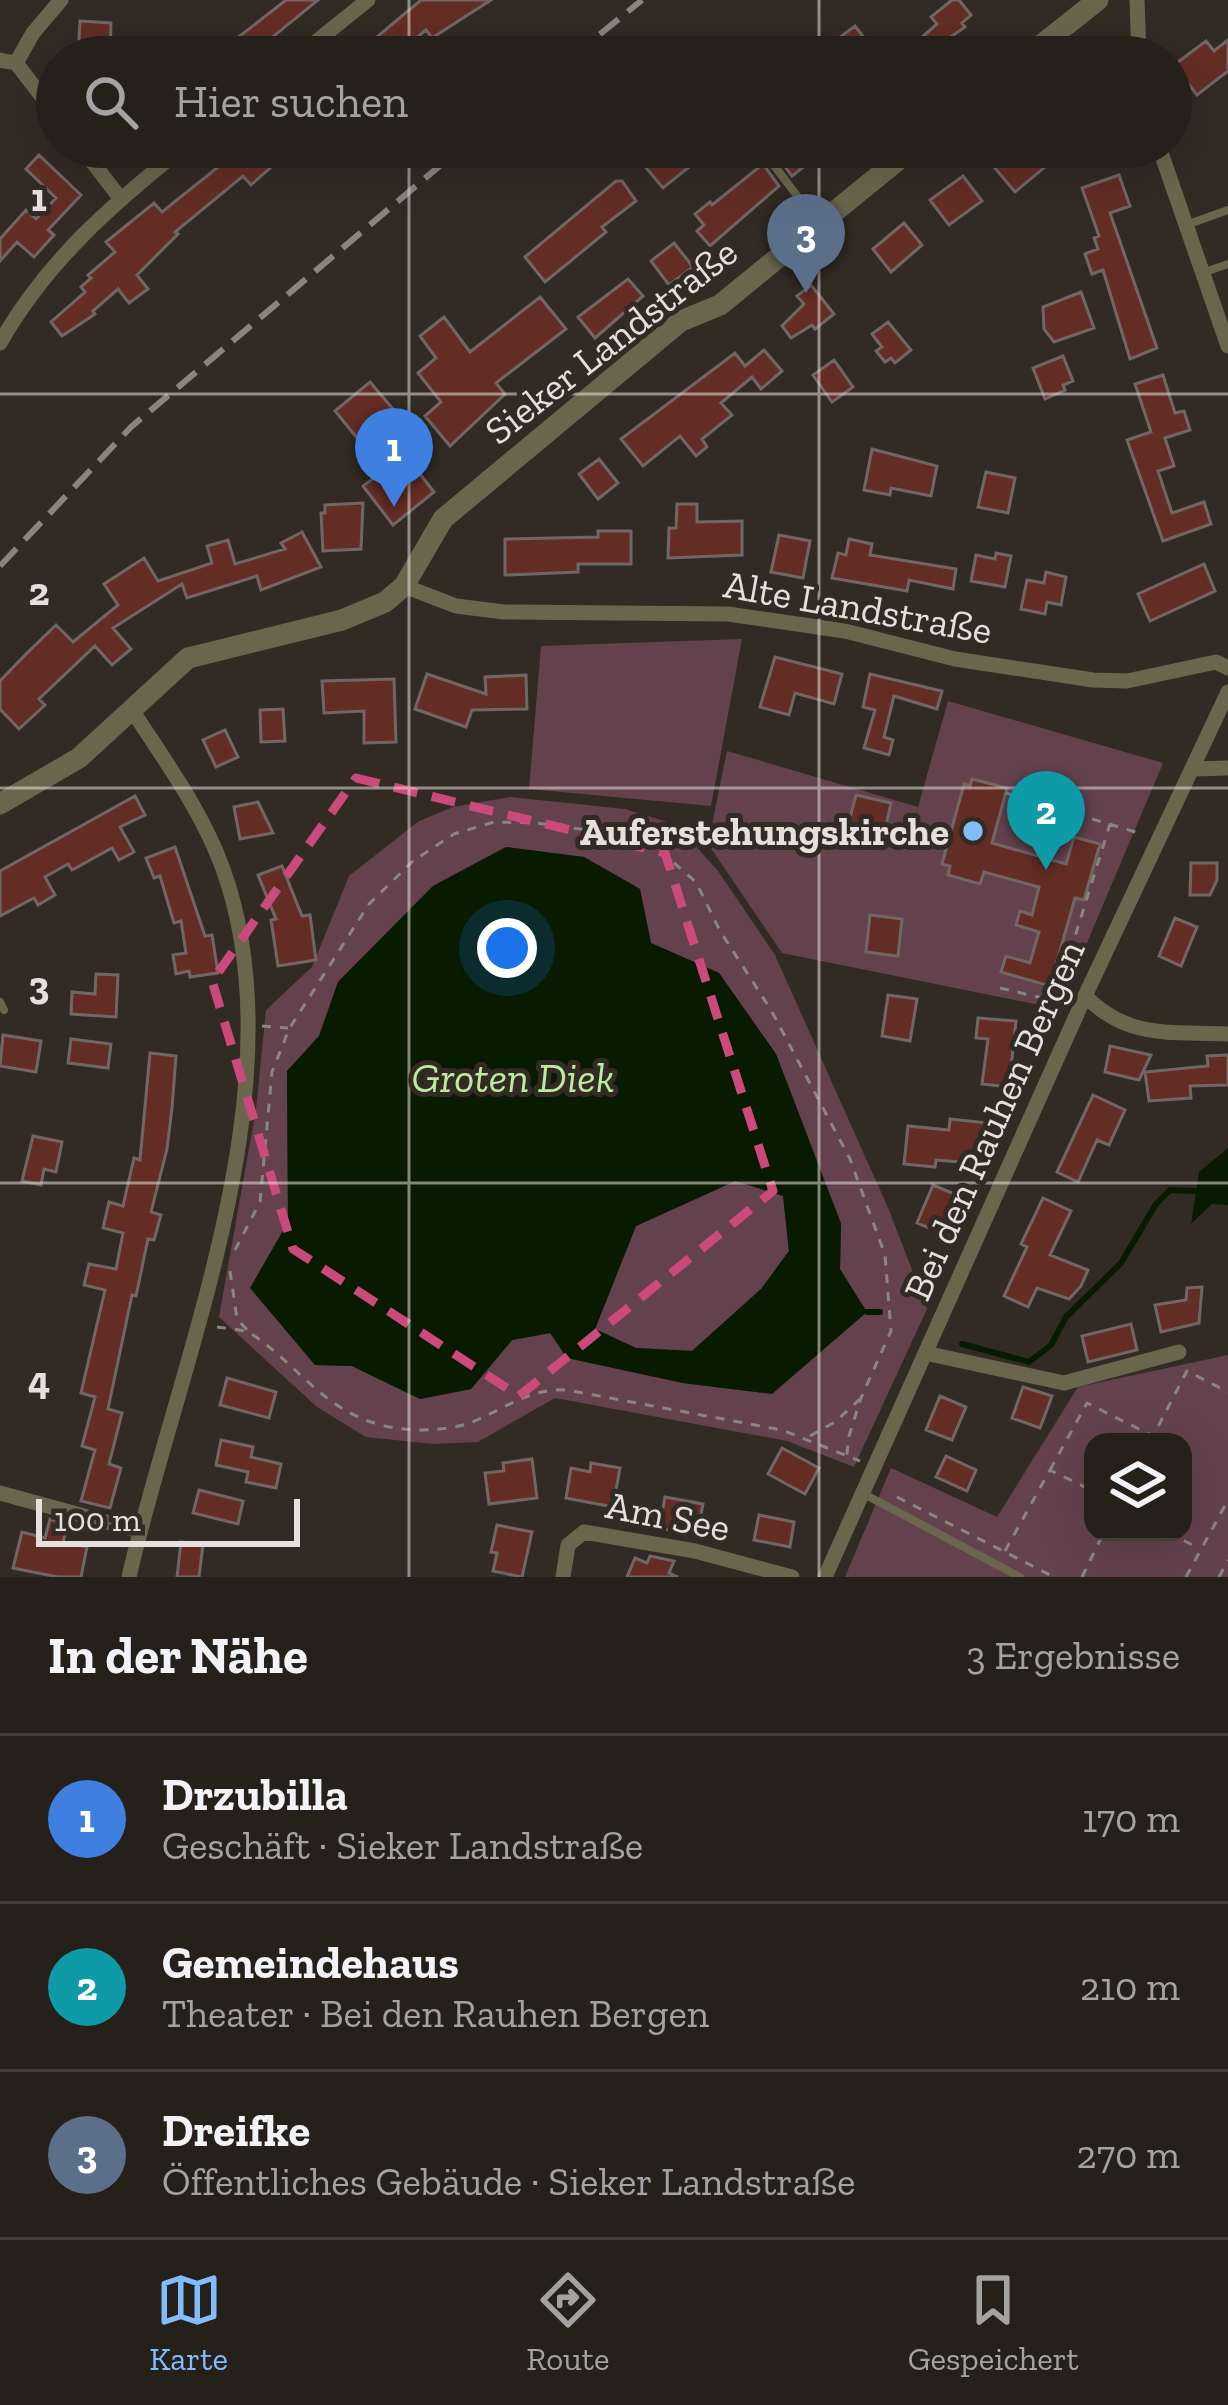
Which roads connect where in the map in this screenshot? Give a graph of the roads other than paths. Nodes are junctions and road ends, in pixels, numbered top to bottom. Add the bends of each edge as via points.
1 (61, 0) edge
2 (368, 0) edge
3 (1098, 0) edge
4 (1137, 0) edge
5 (323, 36) edge
6 (1053, 36) edge
7 (1138, 36) edge
8 (8, 61) edge
9 (36, 92) edge
10 (97, 168) edge
11 (158, 168) edge
12 (776, 168) edge
13 (887, 168) edge
14 (1166, 168) edge
15 (120, 198) junction
16 (1228, 210) edge
17 (818, 223) junction
18 (1185, 226) junction
19 (1228, 264) edge
20 (1201, 274) junction
21 (0, 343) edge
22 (1228, 346) edge
23 (404, 586) junction
24 (1228, 668) edge
25 (1228, 692) edge
26 (132, 710) junction
27 (1228, 768) edge
28 (1194, 769) junction
29 (0, 804) edge
30 (1085, 996) junction
31 (1228, 1034) edge
32 (1179, 1352) dead end
33 (925, 1353) junction
34 (0, 1493) edge
35 (862, 1493) junction
36 (140, 1532) junction
37 (129, 1577) edge
38 (562, 1577) edge
39 (793, 1577) edge
40 (825, 1577) edge
41 (1020, 1577) edge

1 - 8 street
2 - 5 street
3 - 6 street
4 - 7 street
8 - 9 street
10 - 15 street
11 - 15 street
12 - 17 lane
13 - 17 street, Sieker Landstraße
14 - 18 street
15 - 21 street via 25,298
16 - 18 lane
17 - 23 street, Sieker Landstraße via 720,305 681,321 442,519
18 - 20 street
19 - 20 lane
20 - 22 street
23 - 24 street, Alte Landstraße via 455,606 504,612 728,614 1093,680 1216,662
23 - 26 street via 342,620 188,658
25 - 28 street, Bei den Rauhen Bergen
26 - 29 street via 79,758
26 - 36 street via 206,827 224,871 247,965 248,1024 239,1137
27 - 28 street
28 - 30 street, Bei den Rauhen Bergen
30 - 31 street via 1134,1029
30 - 33 street, Bei den Rauhen Bergen
32 - 33 street via 1064,1383
33 - 35 street, Bei den Rauhen Bergen
34 - 36 street
35 - 40 street, Bei den Rauhen Bergen
35 - 41 lane
36 - 37 street
38 - 39 street, Am See via 568,1545 584,1532

